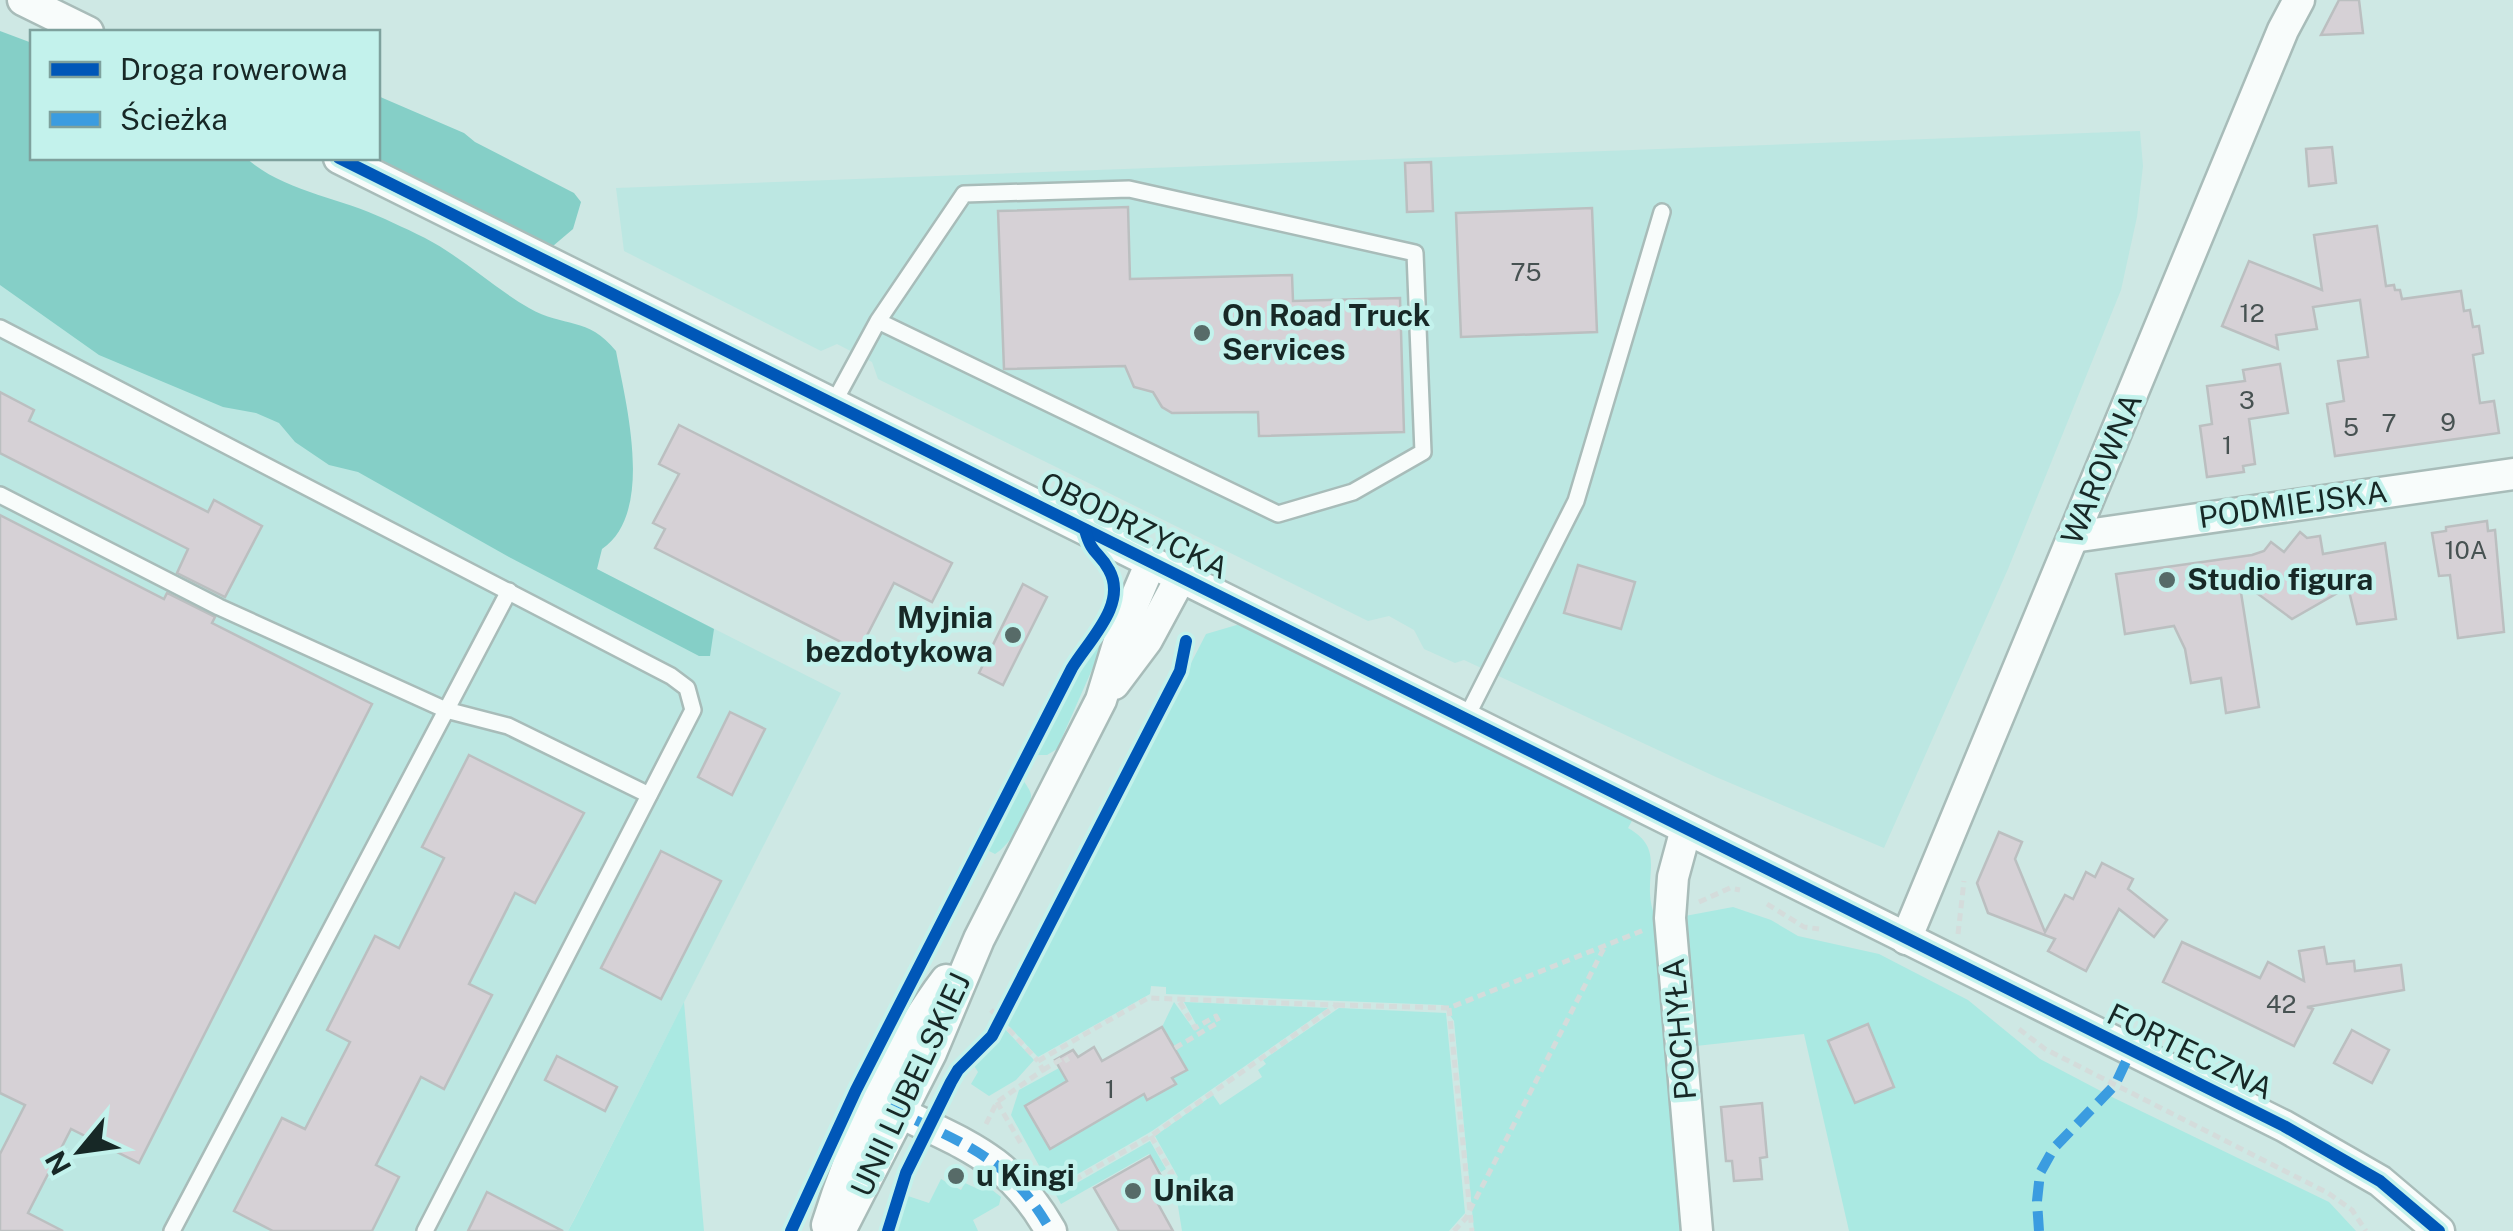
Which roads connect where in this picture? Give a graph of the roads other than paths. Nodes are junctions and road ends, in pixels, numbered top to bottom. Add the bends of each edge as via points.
1 (23, 0) edge
2 (2299, 0) edge
3 (84, 30) edge
4 (343, 160) edge
5 (1662, 212) dead end
6 (878, 321) junction
7 (0, 328) edge
8 (833, 404) junction
9 (2513, 474) edge
10 (0, 495) edge
11 (2074, 537) junction
12 (1152, 562) junction
13 (1180, 577) junction
14 (509, 591) junction
15 (1102, 700) junction
16 (446, 710) junction
17 (1465, 720) junction
18 (649, 794) junction
19 (1686, 829) junction
20 (979, 939) junction
21 (1906, 939) junction
22 (894, 1110) junction
23 (172, 1231) edge
24 (425, 1231) edge
25 (825, 1231) edge
26 (840, 1231) edge
27 (1051, 1231) edge
28 (1697, 1231) edge
29 (2440, 1231) edge

1 - 3 street
2 - 11 street, WAROWNA
4 - 8 street, OBODRZYCKA
5 - 17 lane via 1576,500
6 - 6 lane via 1278,514 1352,492 1422,452 1415,253 1129,189 964,194
6 - 8 lane
7 - 14 lane
8 - 12 street, OBODRZYCKA
9 - 11 street, PODMIEJSKA
10 - 16 lane
11 - 21 street, WAROWNA
12 - 13 street, OBODRZYCKA
12 - 15 street, UNII LUBELSKIEJ via 1122,628
13 - 15 street, UNII LUBELSKIEJ via 1147,640
13 - 17 street, OBODRZYCKA
14 - 16 lane
14 - 18 lane via 687,688 693,710
15 - 20 street, UNII LUBELSKIEJ
16 - 18 lane via 508,726
16 - 23 lane
17 - 19 street, OBODRZYCKA
18 - 24 lane
19 - 21 street, OBODRZYCKA
19 - 28 street, POCHYŁA via 1670,918
20 - 22 street, UNII LUBELSKIEJ via 931,1052
20 - 25 street, UNII LUBELSKIEJ via 942,984 900,1057 847,1162
21 - 29 street, FORTECZNA via 2332,1152
22 - 26 street, UNII LUBELSKIEJ
22 - 27 street via 1009,1173

